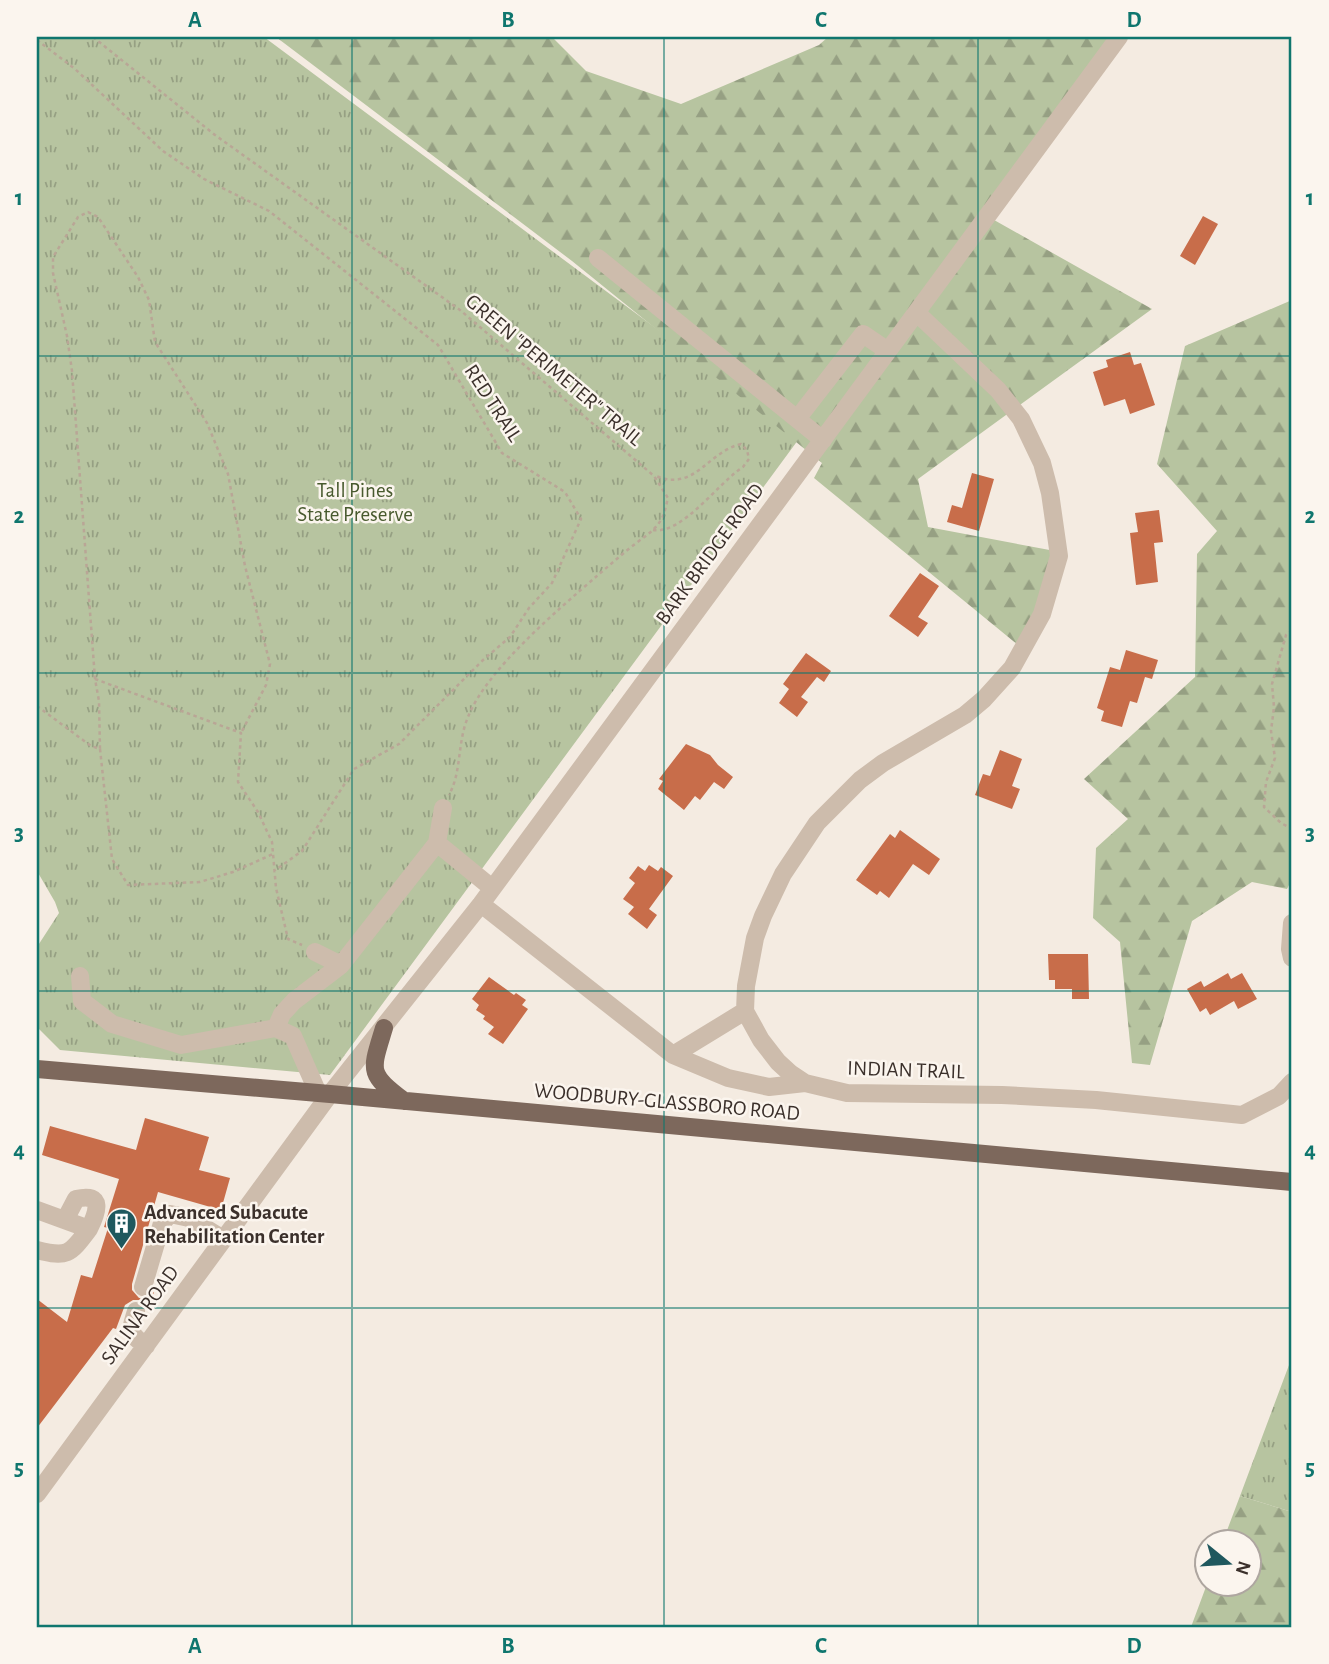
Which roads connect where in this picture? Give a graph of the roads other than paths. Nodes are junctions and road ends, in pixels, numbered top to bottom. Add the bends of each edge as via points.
1 (1119, 37) edge
2 (598, 258) dead end
3 (918, 314) junction
4 (888, 351) junction
5 (797, 419) junction
6 (822, 440) junction
7 (443, 808) road end
8 (437, 843) junction
9 (492, 888) junction
10 (481, 904) junction
11 (1292, 923) edge
12 (314, 951) road end
13 (1292, 958) edge
14 (341, 965) junction
15 (80, 976) dead end
16 (745, 1010) junction
17 (276, 1028) junction
18 (384, 1028) junction
19 (673, 1055) junction
20 (37, 1069) edge
21 (1292, 1082) edge
22 (805, 1083) junction
23 (324, 1093) junction
24 (404, 1101) junction
25 (1292, 1182) edge
26 (37, 1210) edge
27 (65, 1220) junction
28 (89, 1229) junction
29 (223, 1239) junction
30 (37, 1250) edge
31 (143, 1287) dead end
32 (136, 1311) dead end
33 (146, 1346) junction
34 (37, 1494) edge

1 - 3 street, BARK BRIDGE ROAD
2 - 5 street
3 - 4 street, BARK BRIDGE ROAD
3 - 16 street via 998,390 1021,419 1042,463 1059,556 1042,614 1027,644 984,699 860,780 808,833 783,874 755,938
4 - 5 street via 863,334
4 - 6 street, BARK BRIDGE ROAD
5 - 6 street
6 - 9 street, BARK BRIDGE ROAD
7 - 8 street
8 - 9 street
8 - 14 street
9 - 10 street, BARK BRIDGE ROAD
10 - 18 street, BARK BRIDGE ROAD
10 - 19 street, INDIAN TRAIL
11 - 13 street
12 - 14 street
14 - 17 street via 294,1001
15 - 17 street via 82,1001 112,1024 181,1045
16 - 19 street
16 - 22 street via 778,1062
17 - 23 street via 293,1036
18 - 23 street, BARK BRIDGE ROAD
18 - 24 main road via 376,1076
19 - 22 street, INDIAN TRAIL via 728,1078 769,1087
20 - 23 main road, WOODBURY-GLASSBORO ROAD
21 - 22 street, INDIAN TRAIL via 1279,1096 1242,1115 1069,1098 847,1093
23 - 24 main road, WOODBURY-GLASSBORO ROAD
23 - 29 street, SALINA ROAD
24 - 25 main road, WOODBURY-GLASSBORO ROAD
26 - 27 street
27 - 28 street
27 - 28 street via 76,1199 86,1196 97,1206
28 - 30 street via 72,1251 58,1255
29 - 31 street via 189,1218 170,1214 162,1223
29 - 33 street, SALINA ROAD
32 - 33 street via 131,1331
33 - 34 street, SALINA ROAD

